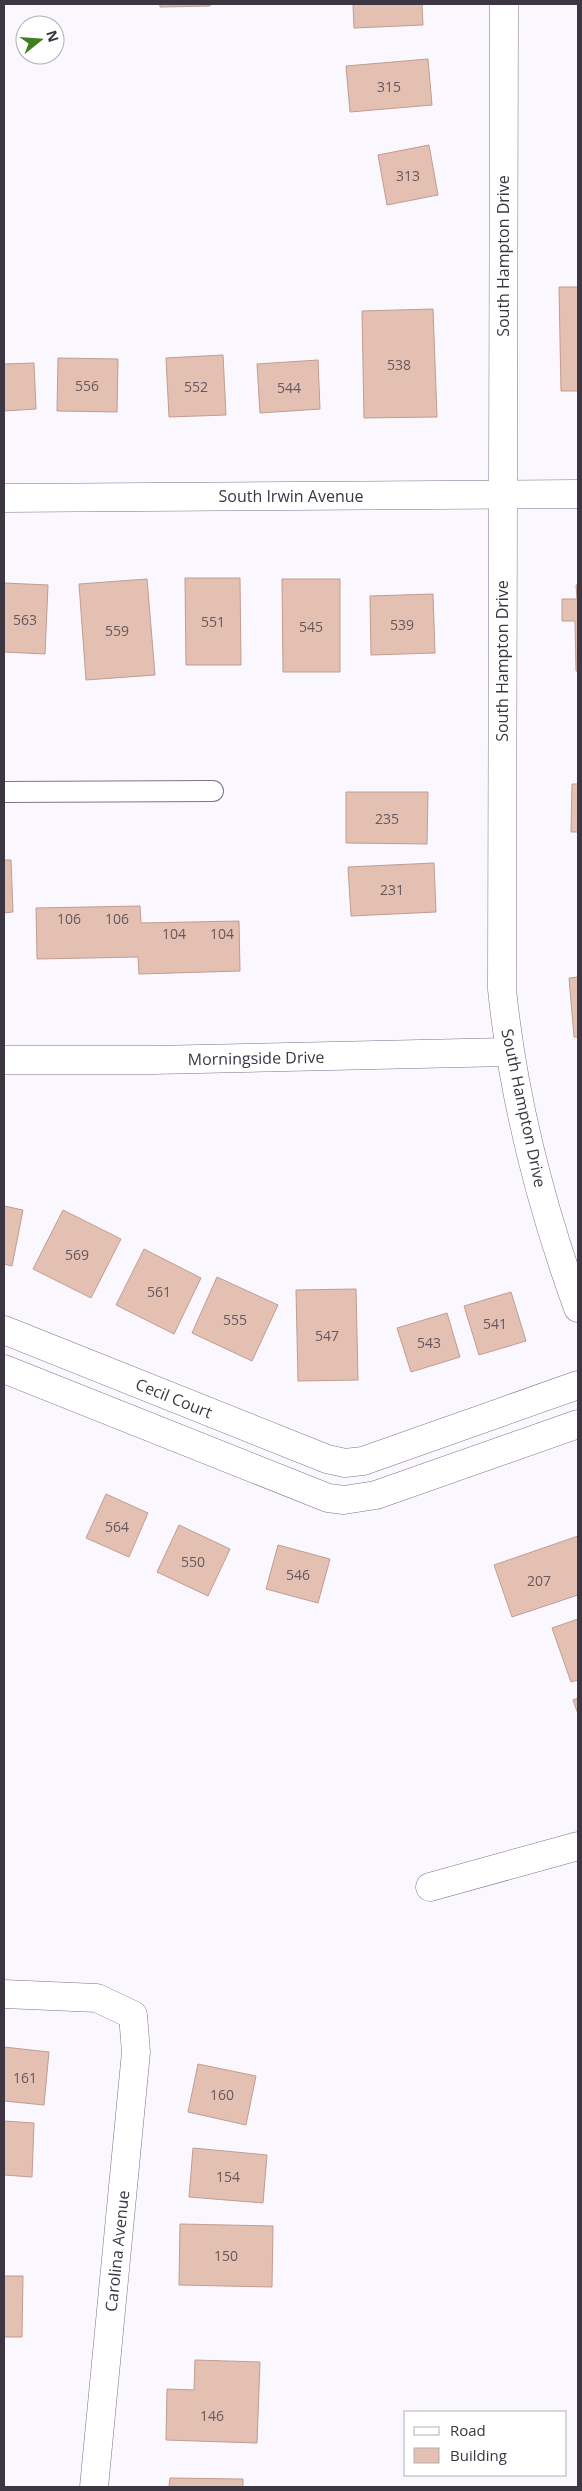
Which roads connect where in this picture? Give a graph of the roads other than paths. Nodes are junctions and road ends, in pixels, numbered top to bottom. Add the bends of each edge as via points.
1 (504, 4) edge
2 (502, 494) junction
3 (578, 494) edge
4 (4, 498) edge
5 (213, 791) dead end
6 (4, 792) edge
7 (508, 1052) junction
8 (4, 1060) edge
9 (578, 1308) edge
10 (4, 1330) edge
11 (4, 1369) edge
12 (578, 1385) edge
13 (578, 1424) edge
14 (345, 1463) junction
15 (344, 1500) junction
16 (578, 1846) edge
17 (430, 1887) dead end
18 (4, 1994) edge
19 (94, 2487) edge

1 - 2 street, South Hampton Drive
2 - 3 street, South Irwin Avenue
2 - 4 street, South Irwin Avenue
2 - 7 street, South Hampton Drive via 502,989
5 - 6 lane
7 - 8 street, Morningside Drive
7 - 9 street, South Hampton Drive via 549,1216
10 - 14 street, Cecil Court via 327,1459
11 - 15 street via 328,1498
12 - 14 street, Cecil Court via 363,1460
13 - 15 street via 376,1495
14 - 15 street
16 - 17 street
18 - 19 street, Carolina Avenue via 97,1998 134,2014 136,2052

